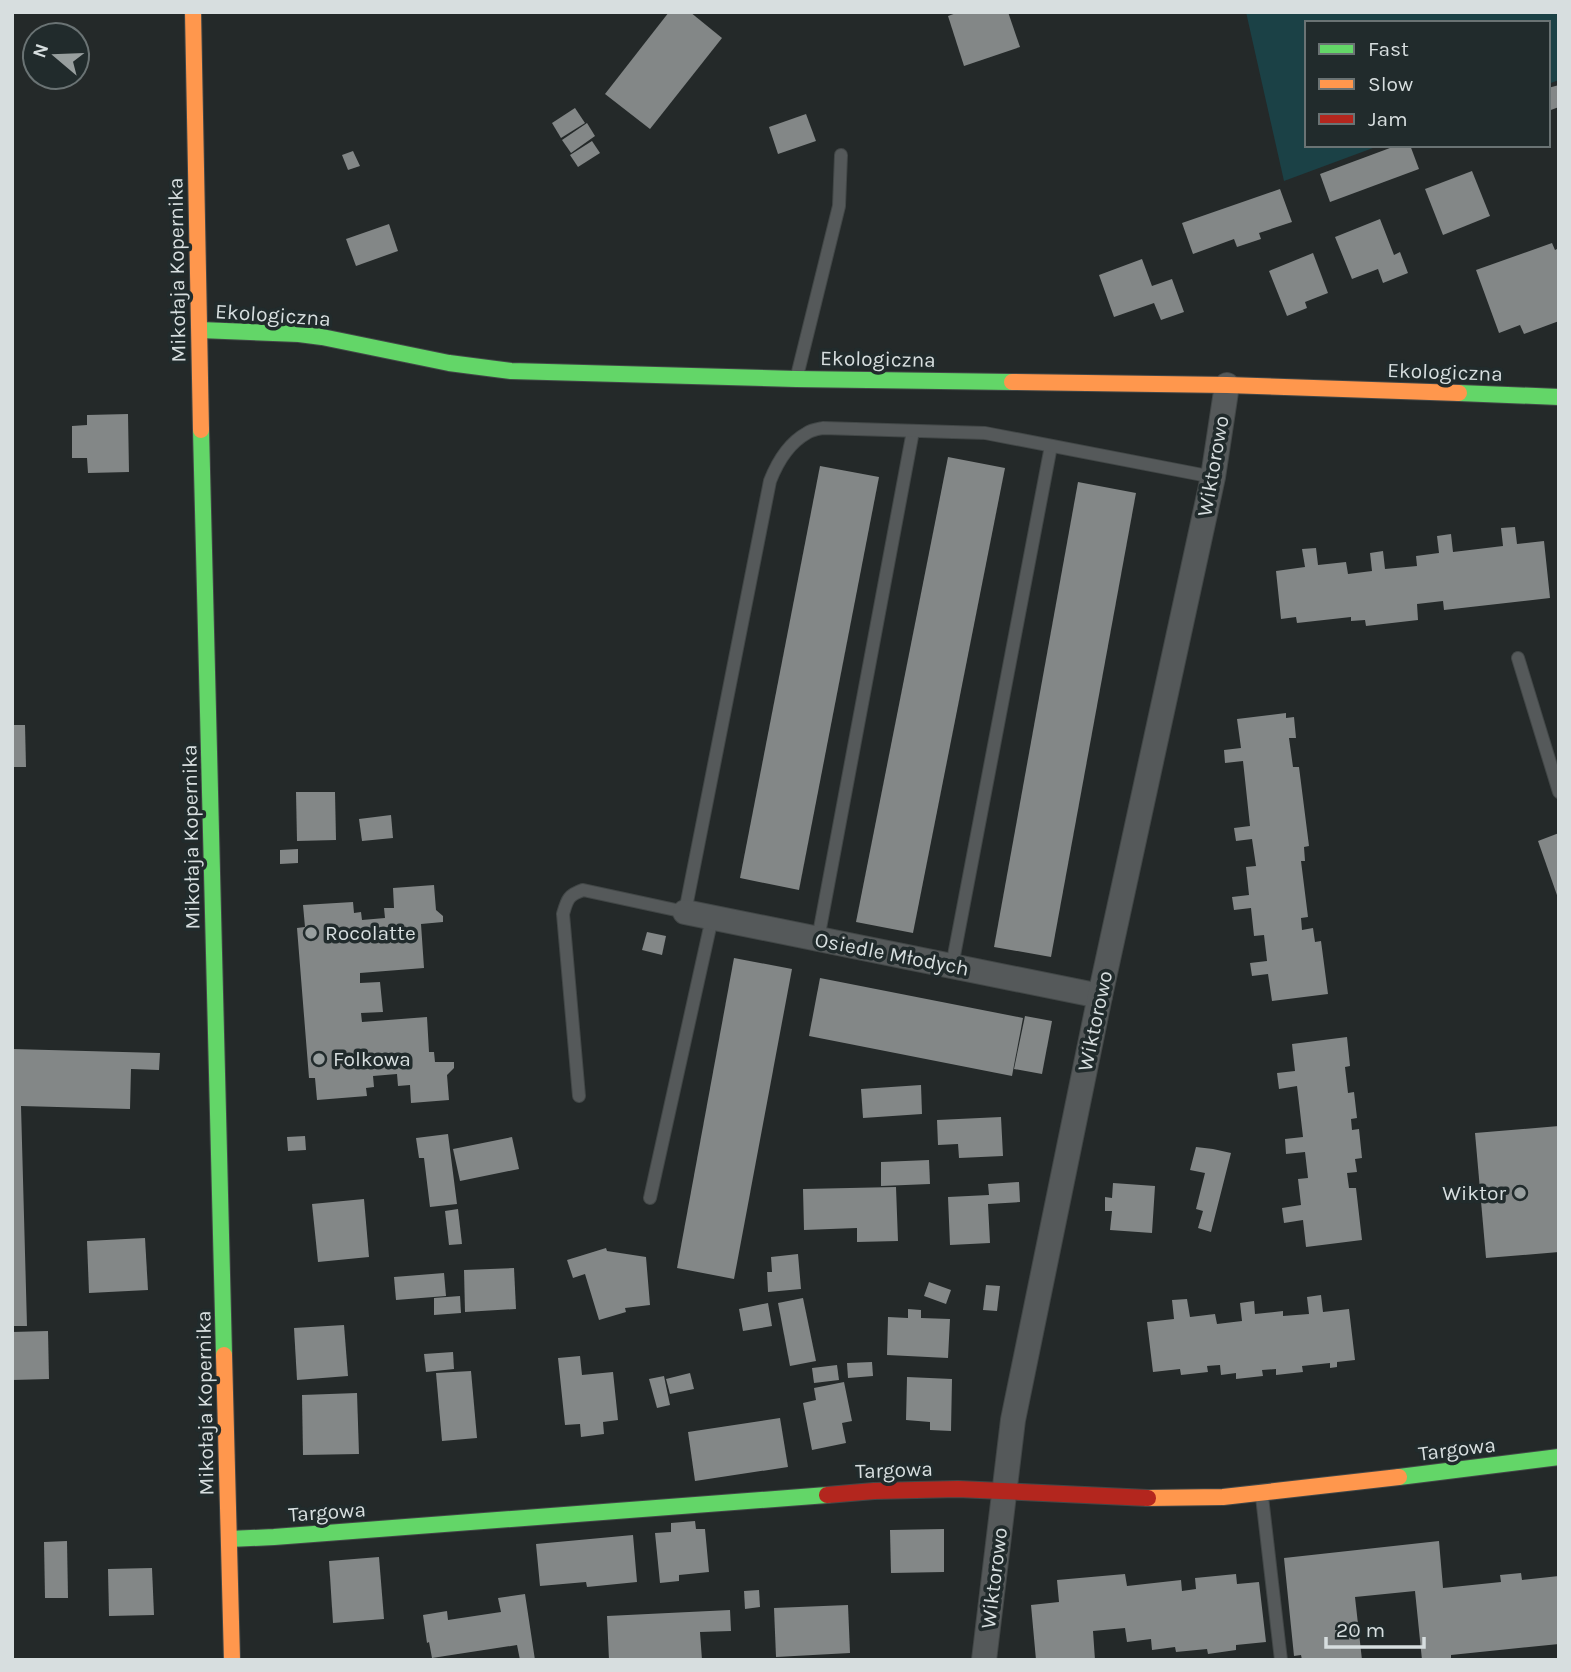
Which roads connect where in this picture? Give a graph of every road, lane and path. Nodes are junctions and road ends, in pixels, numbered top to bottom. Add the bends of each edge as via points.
1 (193, 12) edge
2 (841, 155) dead end
3 (200, 330) junction
4 (796, 379) junction
5 (1227, 385) junction
6 (1559, 397) edge
7 (913, 431) junction
8 (1051, 446) junction
9 (1213, 477) junction
10 (1518, 659) dead end
11 (1559, 792) edge
12 (685, 912) junction
13 (712, 918) junction
14 (818, 939) junction
15 (952, 966) junction
16 (1100, 996) junction
17 (579, 1096) dead end
18 (650, 1198) dead end
19 (1559, 1457) edge
20 (1004, 1493) junction
21 (1262, 1494) junction
22 (229, 1539) junction
23 (232, 1660) edge
24 (984, 1660) edge
25 (1281, 1660) edge

1 - 3 street, Mikołaja Kopernika
2 - 4 lane via 839,206
3 - 4 street, Ekologiczna via 322,337 511,371
3 - 22 street, Mikołaja Kopernika
4 - 5 street, Ekologiczna
5 - 6 street, Ekologiczna
5 - 9 street, Wiktorowo
7 - 8 lane via 985,433
7 - 12 lane via 823,428 808,432 777,464
7 - 14 lane
8 - 9 lane
8 - 15 lane
9 - 16 street, Wiktorowo
10 - 11 lane
12 - 13 street, Osiedle Młodych
12 - 17 lane via 583,890 566,902 563,914
13 - 14 street, Osiedle Młodych
13 - 18 lane
14 - 15 street, Osiedle Młodych
15 - 16 street, Osiedle Młodych
16 - 20 street, Wiktorowo via 1013,1420
19 - 21 street, Targowa
20 - 21 street, Targowa via 1169,1498
20 - 22 street, Targowa via 874,1491
20 - 24 street, Wiktorowo
21 - 25 lane
22 - 23 street, Mikołaja Kopernika

